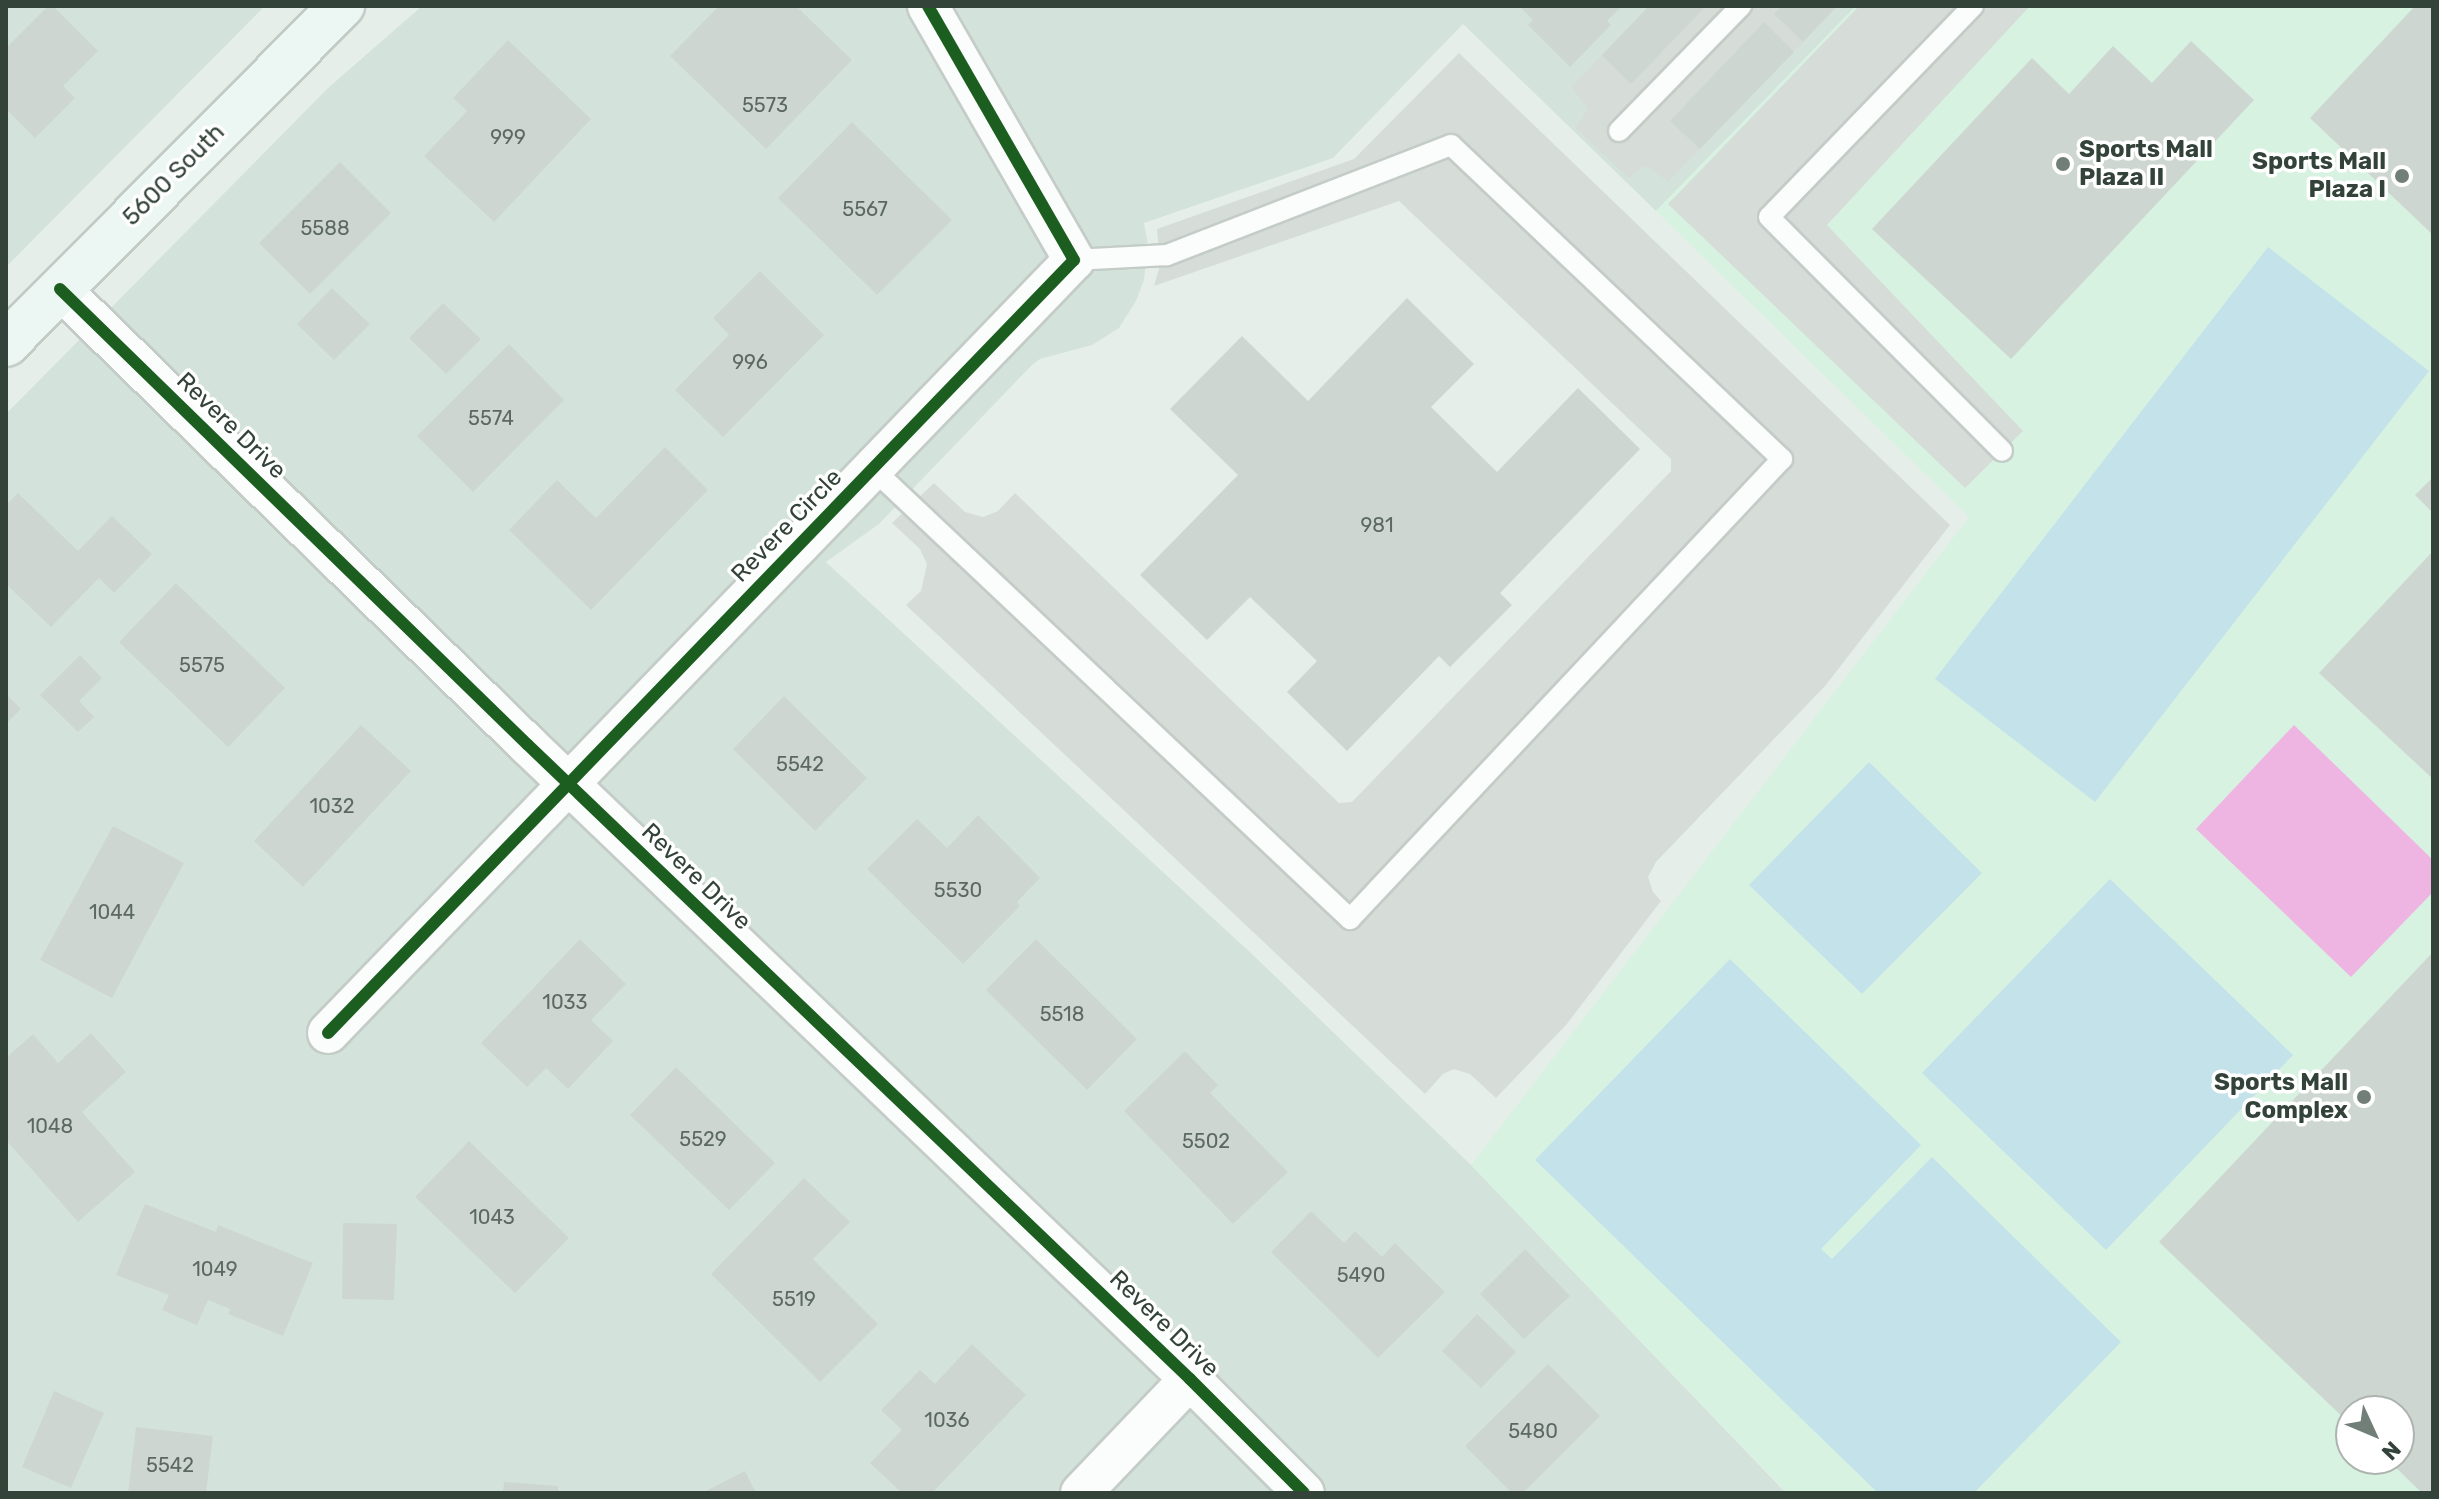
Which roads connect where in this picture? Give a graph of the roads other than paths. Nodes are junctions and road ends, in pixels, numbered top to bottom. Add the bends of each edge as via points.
1 (342, 6) edge
2 (928, 6) edge
3 (1741, 6) edge
4 (1973, 6) edge
5 (1619, 131) dead end
6 (1074, 260) junction
7 (60, 289) junction
8 (6, 344) edge
9 (2002, 451) dead end
10 (873, 469) junction
11 (568, 784) junction
12 (328, 1033) dead end
13 (1190, 1379) junction
14 (1081, 1493) edge
15 (1304, 1493) edge

1 - 7 main road, 5600 South
2 - 6 street
3 - 5 lane
4 - 9 lane via 1769,217
6 - 10 street, Revere Circle
6 - 10 lane via 1167,255 1451,145 1782,459 1350,919
7 - 8 main road, 5600 South
7 - 11 street, Revere Drive
10 - 11 street, Revere Circle
11 - 12 street, Revere Circle
11 - 13 street, Revere Drive
13 - 14 street
13 - 15 street, Revere Drive

